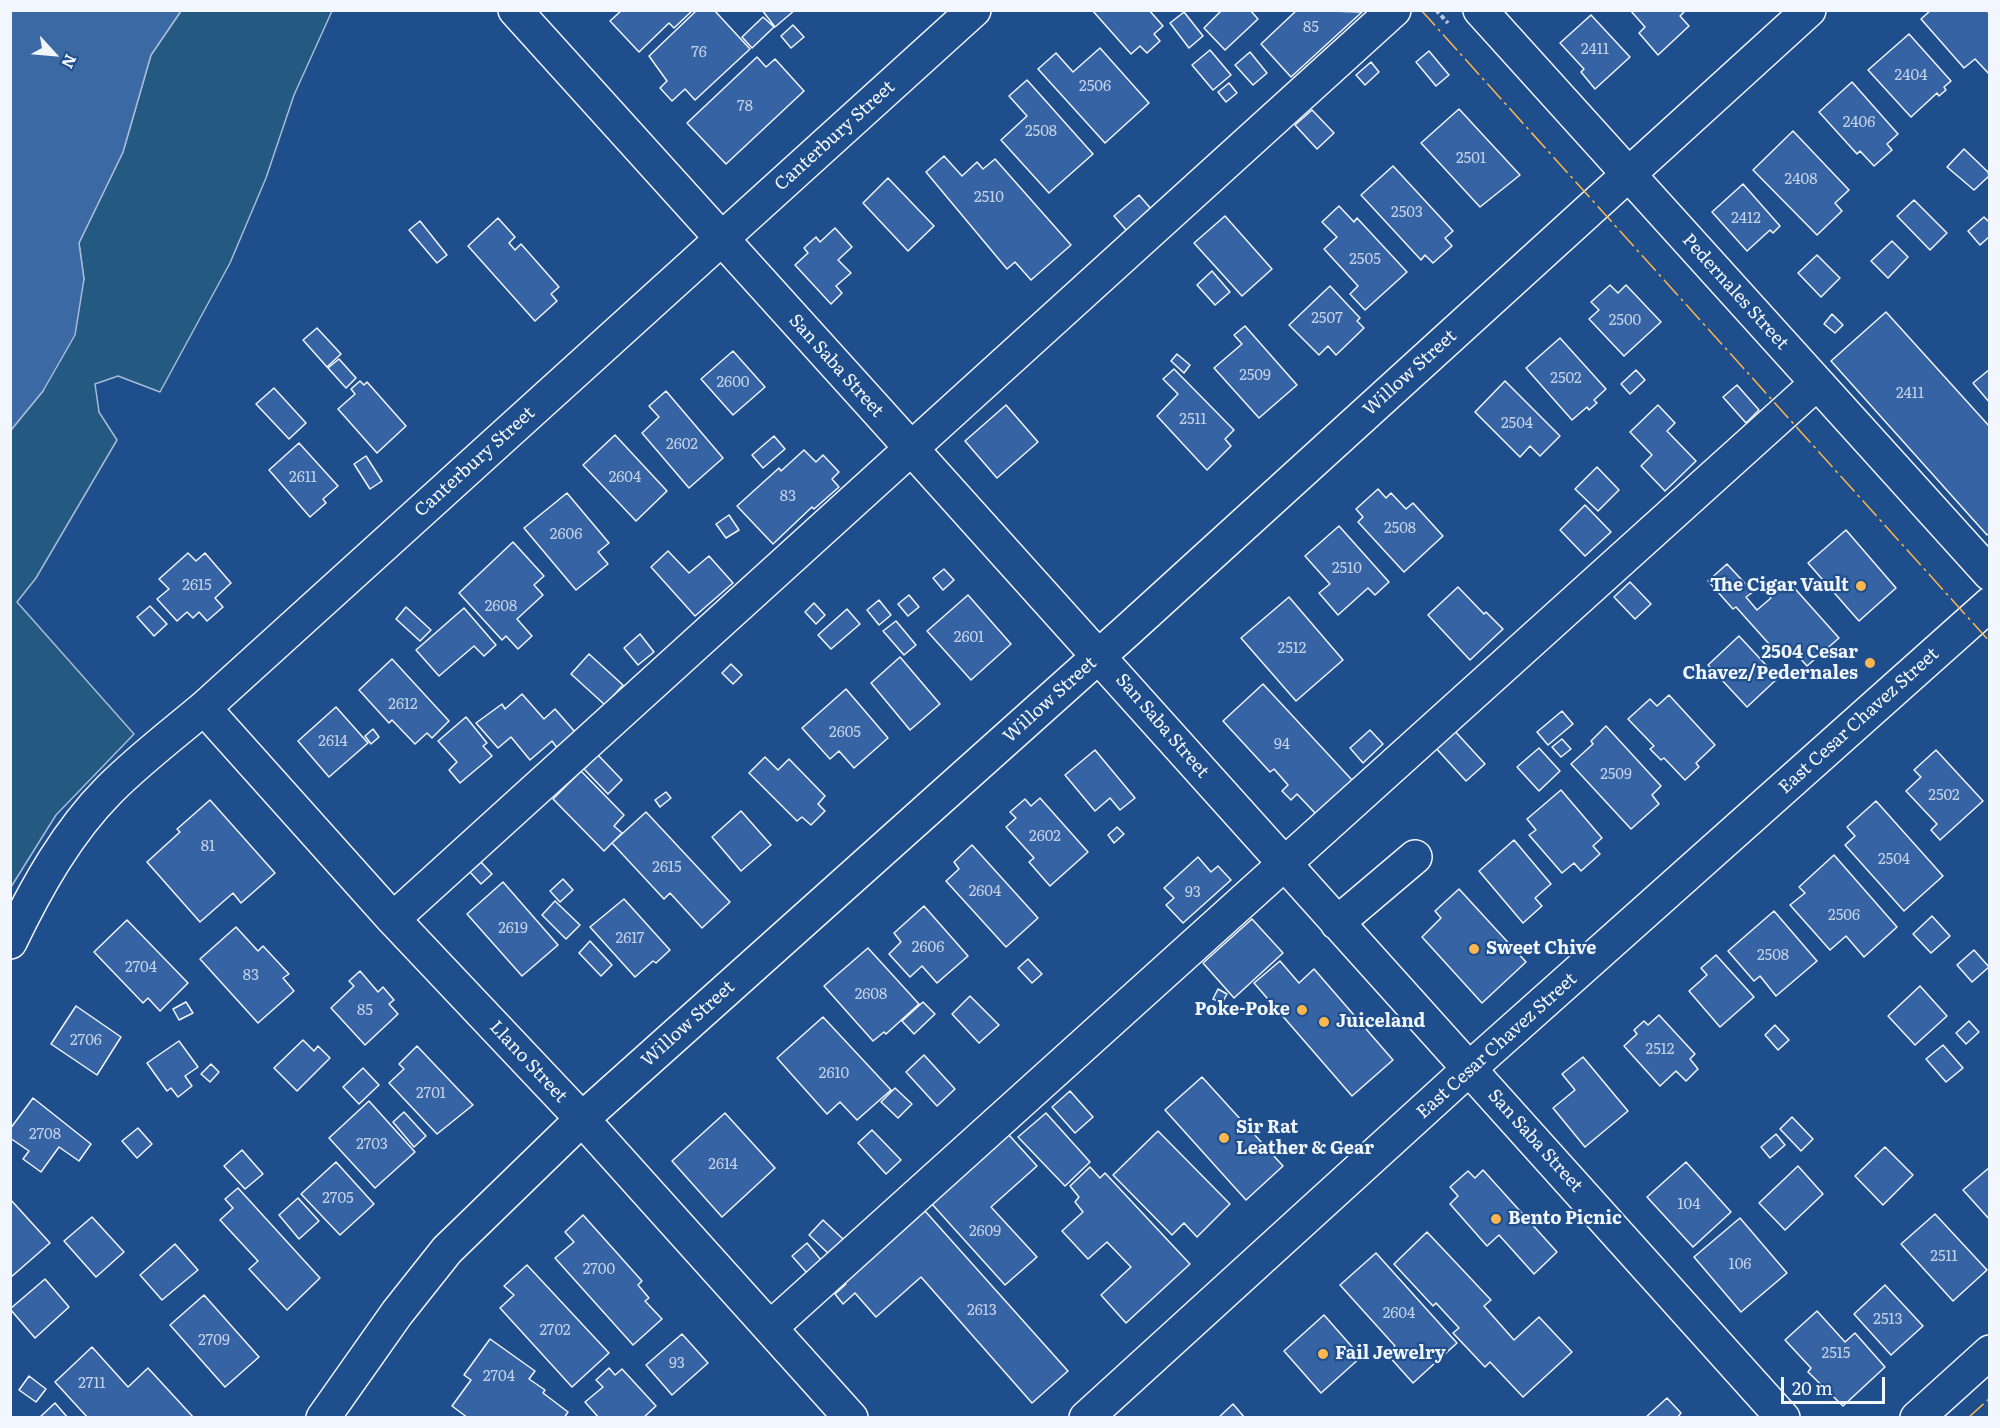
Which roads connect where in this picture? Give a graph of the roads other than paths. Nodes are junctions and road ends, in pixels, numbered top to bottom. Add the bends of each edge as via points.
1 (515, 10) edge
2 (974, 10) edge
3 (1394, 10) edge
4 (1480, 10) edge
5 (1809, 10) edge
6 (1629, 173) junction
7 (722, 239) junction
8 (1816, 384) junction
9 (910, 450) junction
10 (1989, 574) edge
11 (1989, 604) edge
12 (1100, 655) junction
13 (204, 708) junction
14 (1414, 857) dead end
15 (1285, 866) junction
16 (393, 919) junction
17 (1337, 923) junction
18 (10, 942) edge
19 (1470, 1068) junction
20 (582, 1119) junction
21 (770, 1328) junction
22 (1989, 1352) edge
23 (322, 1418) edge
24 (851, 1418) edge
25 (1086, 1418) edge
26 (1783, 1418) edge
27 (1917, 1418) edge

1 - 7 street, San Saba Street
2 - 7 street, Canterbury Street
3 - 9 street
4 - 6 street, Pedernales Street
5 - 6 street, Willow Street
6 - 8 street, Pedernales Street
6 - 12 street, Willow Street
7 - 9 street, San Saba Street
7 - 13 street, Canterbury Street
8 - 10 street, Pedernales Street
8 - 15 street
9 - 12 street, San Saba Street
9 - 16 street
11 - 19 street, East Cesar Chavez Street
12 - 15 street, San Saba Street
12 - 20 street, Willow Street
13 - 16 street, Llano Street
13 - 18 street, Canterbury Street via 110,789 74,832 49,869
14 - 17 street
15 - 17 street, San Saba Street
15 - 21 street
16 - 20 street, Llano Street
17 - 19 street, San Saba Street
19 - 25 street, East Cesar Chavez Street
19 - 26 street, San Saba Street
20 - 21 street, Llano Street
20 - 23 street, Willow Street via 447,1251
21 - 24 street, Llano Street
22 - 27 street

